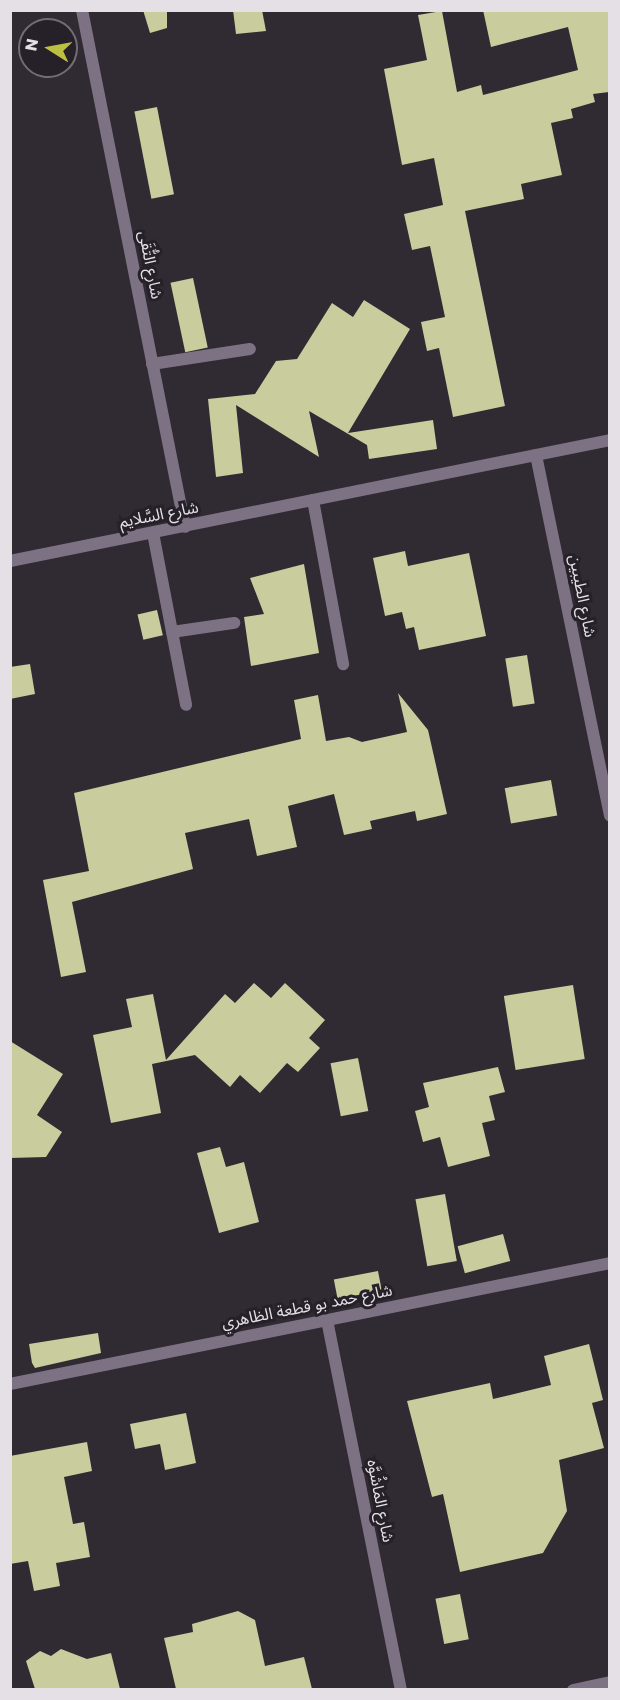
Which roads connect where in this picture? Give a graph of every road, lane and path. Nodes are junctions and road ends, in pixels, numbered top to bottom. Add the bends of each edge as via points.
1 (82, 10) edge
2 (250, 349) dead end
3 (152, 364) junction
4 (609, 440) edge
5 (537, 455) junction
6 (313, 500) junction
7 (184, 527) junction
8 (153, 533) junction
9 (10, 561) edge
10 (234, 623) dead end
11 (172, 632) junction
12 (343, 664) dead end
13 (186, 705) dead end
14 (609, 815) edge
15 (609, 1263) edge
16 (327, 1320) junction
17 (10, 1384) edge
18 (609, 1682) edge
19 (401, 1689) edge
20 (573, 1689) edge

1 - 3 street, شارع التُّقَى
2 - 3 street
3 - 7 street, شارع التُّقَى
4 - 5 street, شارع السَّلايم
5 - 6 street, شارع السَّلايم
5 - 14 street, شارع الطيبين
6 - 7 street, شارع السَّلايم
6 - 12 street
7 - 8 street, شارع السَّلايم
8 - 9 street, شارع السَّلايم
8 - 11 street
10 - 11 street
11 - 13 street
15 - 16 street, شارع حمد بو قطعة الظاهري
16 - 17 street, شارع حمد بو قطعة الظاهري
16 - 19 street, شارع المَاشُوَّه
18 - 20 street

